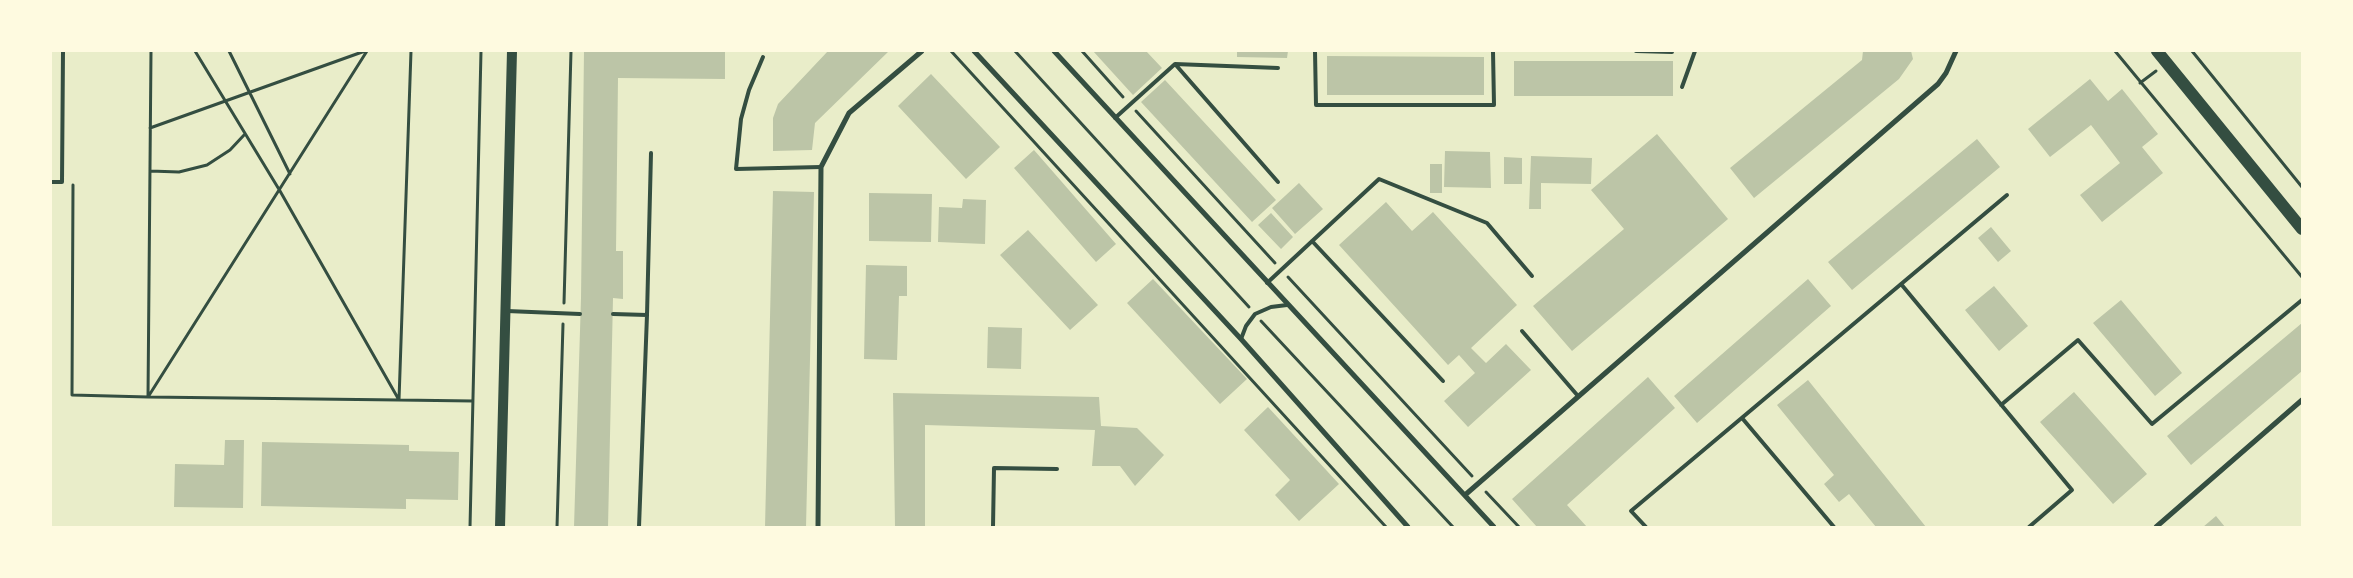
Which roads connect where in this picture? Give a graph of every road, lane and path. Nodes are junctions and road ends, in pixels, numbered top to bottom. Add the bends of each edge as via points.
1 (63, 51) edge
2 (151, 51) edge
3 (195, 51) edge
4 (229, 51) edge
5 (366, 51) edge
6 (411, 51) edge
7 (481, 51) edge
8 (512, 51) edge
9 (571, 51) edge
10 (922, 51) edge
11 (951, 51) edge
12 (974, 51) edge
13 (1015, 51) edge
14 (1054, 51) edge
15 (1082, 51) edge
16 (1315, 51) edge
17 (1493, 51) edge
18 (1636, 51) edge
19 (1695, 51) edge
20 (1956, 51) edge
21 (2114, 51) edge
22 (2157, 51) edge
23 (2192, 51) edge
24 (1672, 52) edge
25 (763, 57) dead end
26 (1175, 64) junction
27 (1278, 68) dead end
28 (1682, 87) dead end
29 (249, 92) junction
30 (225, 101) junction
31 (1130, 104) junction
32 (1115, 118) junction
33 (150, 128) junction
34 (245, 134) junction
35 (651, 153) dead end
36 (821, 167) junction
37 (150, 171) junction
38 (290, 174) junction
39 (73, 179) dead end
40 (51, 182) edge
41 (1278, 182) dead end
42 (2302, 186) edge
43 (280, 191) junction
44 (2007, 196) dead end
45 (2302, 228) edge
46 (1312, 241) junction
47 (1281, 269) junction
48 (1532, 276) dead end
49 (2302, 277) edge
50 (1267, 282) junction
51 (1902, 284) junction
52 (2302, 300) edge
53 (1288, 305) junction
54 (506, 311) junction
55 (563, 313) junction
56 (580, 314) dead end
57 (613, 314) dead end
58 (1255, 314) junction
59 (647, 315) junction
60 (1522, 331) dead end
61 (1241, 339) junction
62 (1443, 381) dead end
63 (1578, 396) junction
64 (148, 397) junction
65 (399, 400) junction
66 (2302, 400) edge
67 (473, 401) junction
68 (2001, 405) junction
69 (1742, 418) junction
70 (1057, 469) dead end
71 (1478, 483) junction
72 (1465, 495) junction
73 (470, 527) edge
74 (500, 527) edge
75 (557, 527) edge
76 (639, 527) edge
77 (818, 527) edge
78 (993, 527) edge
79 (1386, 527) edge
80 (1408, 527) edge
81 (1453, 527) edge
82 (1494, 527) edge
83 (1519, 527) edge
84 (1646, 527) edge
85 (1834, 527) edge
86 (2029, 527) edge
87 (2156, 527) edge

1 - 40 lane via 62,182
2 - 33 path
3 - 30 path
4 - 29 path
5 - 29 path
5 - 38 path
6 - 65 path
7 - 67 path
8 - 54 main road
9 - 55 path
10 - 36 street via 849,113
11 - 79 path
12 - 61 street
13 - 58 path
14 - 32 street
15 - 31 path
16 - 17 lane via 1316,105 1494,105
18 - 24 lane
19 - 28 lane
20 - 63 street via 1938,84
21 - 49 path
22 - 45 main road
23 - 42 path
25 - 36 lane via 740,118 736,169
26 - 27 lane
26 - 31 lane
26 - 41 lane
29 - 30 path
29 - 38 path
30 - 33 path
30 - 34 path
31 - 32 lane
31 - 47 path
32 - 50 street
33 - 37 path
34 - 37 path via 230,150 207,166 179,172
34 - 43 path
35 - 59 lane
36 - 77 street
37 - 64 path
38 - 43 path
39 - 64 path via 72,395
43 - 64 path
43 - 65 path
44 - 51 lane
46 - 47 lane
46 - 48 lane via 1379,179 1486,223
46 - 62 lane
47 - 50 lane
47 - 71 path
50 - 53 street
51 - 68 lane
51 - 69 lane
52 - 68 lane via 2152,424 2078,340
53 - 58 lane via 1271,307
53 - 72 street
54 - 55 lane
54 - 74 main road
55 - 56 lane
55 - 75 path
57 - 59 lane
58 - 61 lane
58 - 81 path
59 - 76 lane
60 - 63 lane
61 - 80 street
63 - 71 street
64 - 65 path
65 - 67 path
66 - 87 street
67 - 73 path
68 - 86 lane via 2072,490
69 - 84 lane via 1631,511
69 - 85 lane
70 - 78 lane via 994,468
71 - 72 street
71 - 83 path
72 - 82 street

